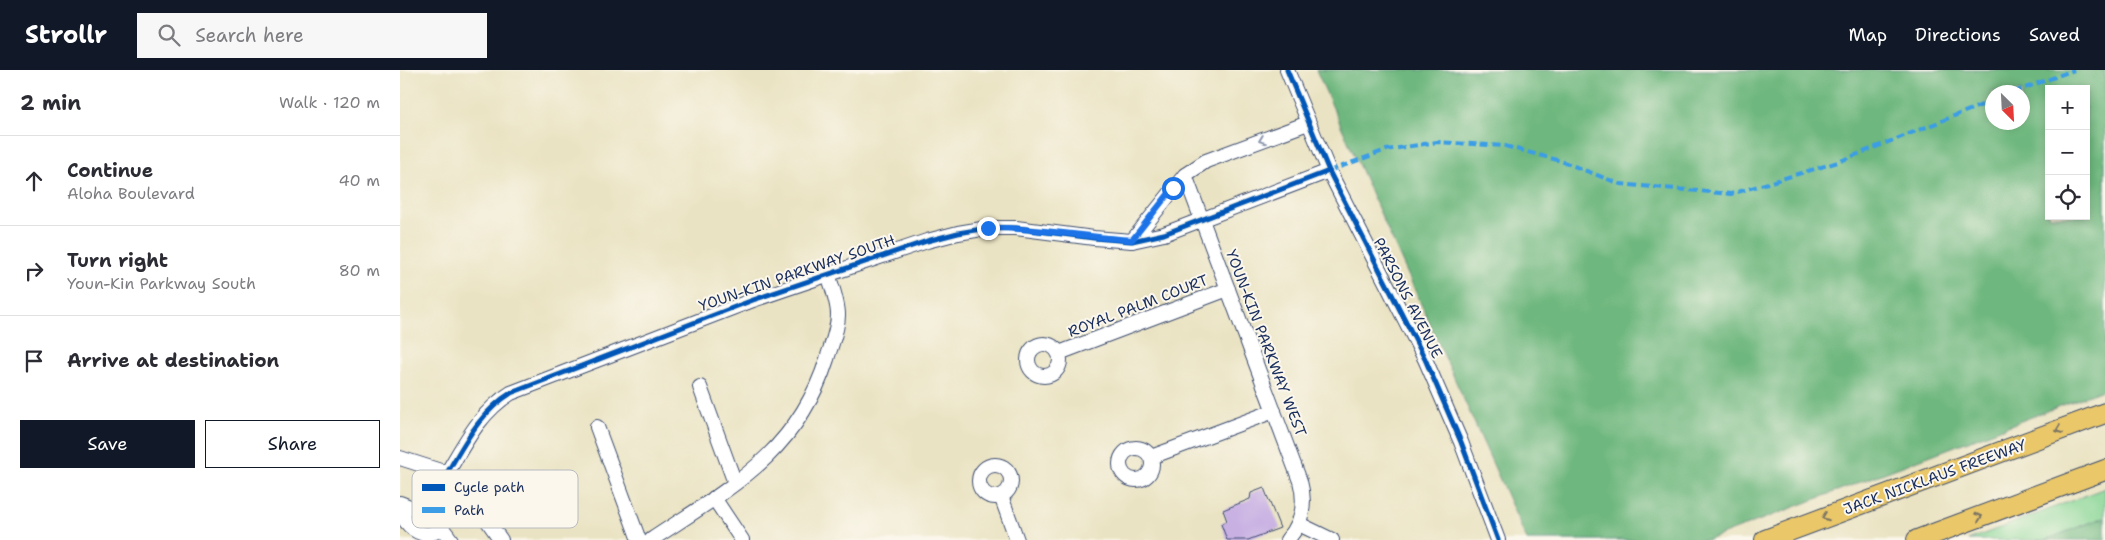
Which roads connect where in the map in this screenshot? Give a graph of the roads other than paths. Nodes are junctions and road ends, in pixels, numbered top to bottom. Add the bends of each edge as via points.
1 (1287, 70) edge
2 (1308, 123) junction
3 (1329, 172) junction
4 (1184, 175) junction
5 (1202, 220) junction
6 (1132, 240) junction
7 (828, 274) junction
8 (1228, 289) junction
9 (1059, 353) dead end
10 (700, 387) dead end
11 (1274, 411) junction
12 (2105, 413) edge
13 (597, 427) dead end
14 (1151, 457) dead end
15 (400, 458) edge
16 (438, 470) edge
17 (449, 470) edge
18 (2105, 470) edge
19 (735, 483) junction
20 (1000, 496) dead end
21 (714, 498) junction
22 (400, 503) edge
23 (400, 508) edge
24 (412, 508) edge
25 (1299, 524) junction
26 (412, 526) edge
27 (415, 528) edge
28 (443, 528) joint
29 (493, 528) edge
30 (1771, 539) edge
31 (451, 540) edge
32 (501, 540) edge
33 (639, 540) edge
34 (651, 540) edge
35 (742, 540) edge
36 (1017, 540) edge
37 (1287, 540) edge
38 (1332, 540) edge
39 (1498, 540) edge
40 (1917, 540) edge

1 - 2 street, PARSONS AVENUE
2 - 3 street, PARSONS AVENUE
2 -> 4 street via 1206,161
3 - 5 street, YOUN-KIN PARKWAY SOUTH
3 - 39 street, PARSONS AVENUE via 1425,359
4 - 5 street, YOUN-KIN PARKWAY WEST
4 - 6 street
5 - 6 street, YOUN-KIN PARKWAY SOUTH via 1164,234
5 - 8 street, YOUN-KIN PARKWAY WEST
6 - 7 street, YOUN-KIN PARKWAY SOUTH via 1044,230 988,228 927,241
7 - 17 street, YOUN-KIN PARKWAY SOUTH via 722,311 511,393 498,401 477,424
7 - 19 street via 838,314 837,326 817,387 787,436 757,467
8 - 9 street, ROYAL PALM COURT
8 - 11 street, YOUN-KIN PARKWAY WEST
10 - 19 street
11 - 14 street
11 - 25 street, YOUN-KIN PARKWAY WEST via 1303,491
12 -> 30 highway, JACK NICKLAUS FREEWAY
13 - 33 street
15 - 16 street
40 -> 18 highway
19 - 21 street
20 - 36 street
21 - 34 street
21 - 35 street
22 - 24 street
23 - 26 street via 405,521
25 - 37 street
25 - 38 street
27 - 28 street via 430,534
28 - 31 street
29 - 32 street

